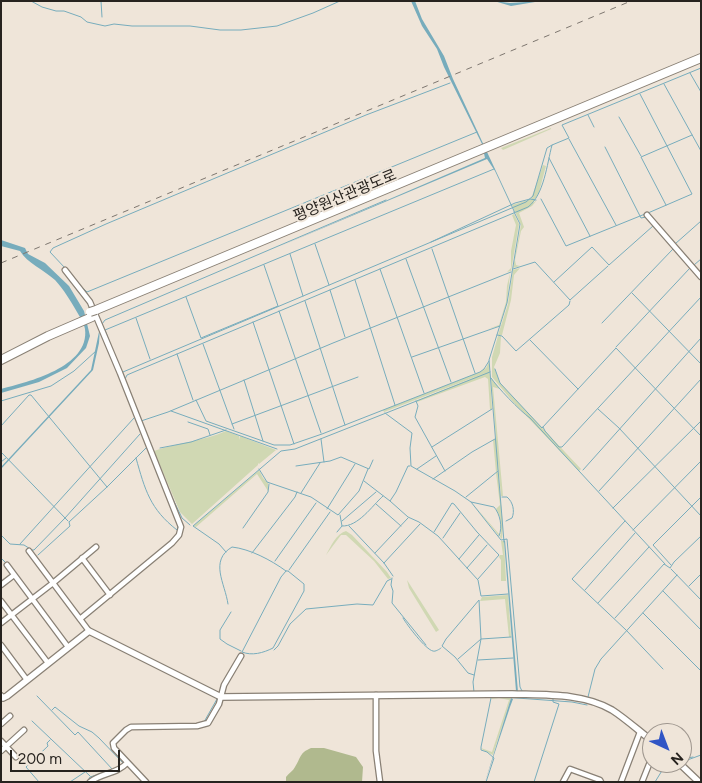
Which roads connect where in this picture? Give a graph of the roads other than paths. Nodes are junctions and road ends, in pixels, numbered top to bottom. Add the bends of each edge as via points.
1 (701, 60) edge
2 (647, 215) dead end
3 (66, 270) dead end
4 (701, 277) edge
5 (78, 320) junction
6 (1, 355) edge
7 (1, 360) edge
8 (96, 547) dead end
9 (29, 552) dead end
10 (82, 558) junction
11 (6, 565) dead end
12 (14, 575) junction
13 (53, 583) junction
14 (1, 585) edge
15 (110, 595) junction
16 (32, 599) junction
17 (1, 601) edge
18 (12, 615) junction
19 (80, 619) junction
20 (1, 623) edge
21 (89, 631) junction
22 (1, 645) edge
23 (68, 647) junction
24 (241, 656) dead end
25 (48, 663) junction
26 (27, 680) junction
27 (376, 695) junction
28 (221, 697) junction
29 (2, 698) edge
30 (10, 716) dead end
31 (1, 724) edge
32 (24, 730) dead end
33 (640, 732) joint
34 (1, 741) edge
35 (6, 746) junction
36 (1, 751) edge
37 (16, 757) dead end
38 (127, 763) junction
39 (690, 773) edge
40 (90, 782) edge
41 (146, 782) edge
42 (380, 782) edge
43 (563, 782) edge
44 (601, 782) edge
45 (621, 782) edge
46 (699, 782) edge

1 - 5 highway, 평양원산관광도로
2 - 4 street
3 - 15 street via 90,302 181,527 172,543
5 - 6 highway
5 - 7 highway, 평양원산관광도로
8 - 10 street
9 - 13 street
10 - 13 street
10 - 15 street
11 - 12 street
12 - 14 street
12 - 16 street
13 - 16 street
13 - 19 street
15 - 19 street
16 - 18 street
16 - 23 street
17 - 18 street
18 - 20 street
18 - 25 street
19 - 21 street
21 - 23 street
21 - 28 street
22 - 26 street
23 - 25 street
24 - 28 street via 224,685
25 - 26 street
26 - 29 street
27 - 28 street
27 - 33 street via 515,694 588,700 612,710
27 - 42 street via 376,751
28 - 38 street via 205,725 144,726 126,730 113,745
30 - 31 street
32 - 35 street
33 - 45 street
34 - 35 street
35 - 36 street
35 - 37 street
38 - 40 street via 118,771
38 - 41 street
39 - 46 street
43 - 44 street via 570,769

